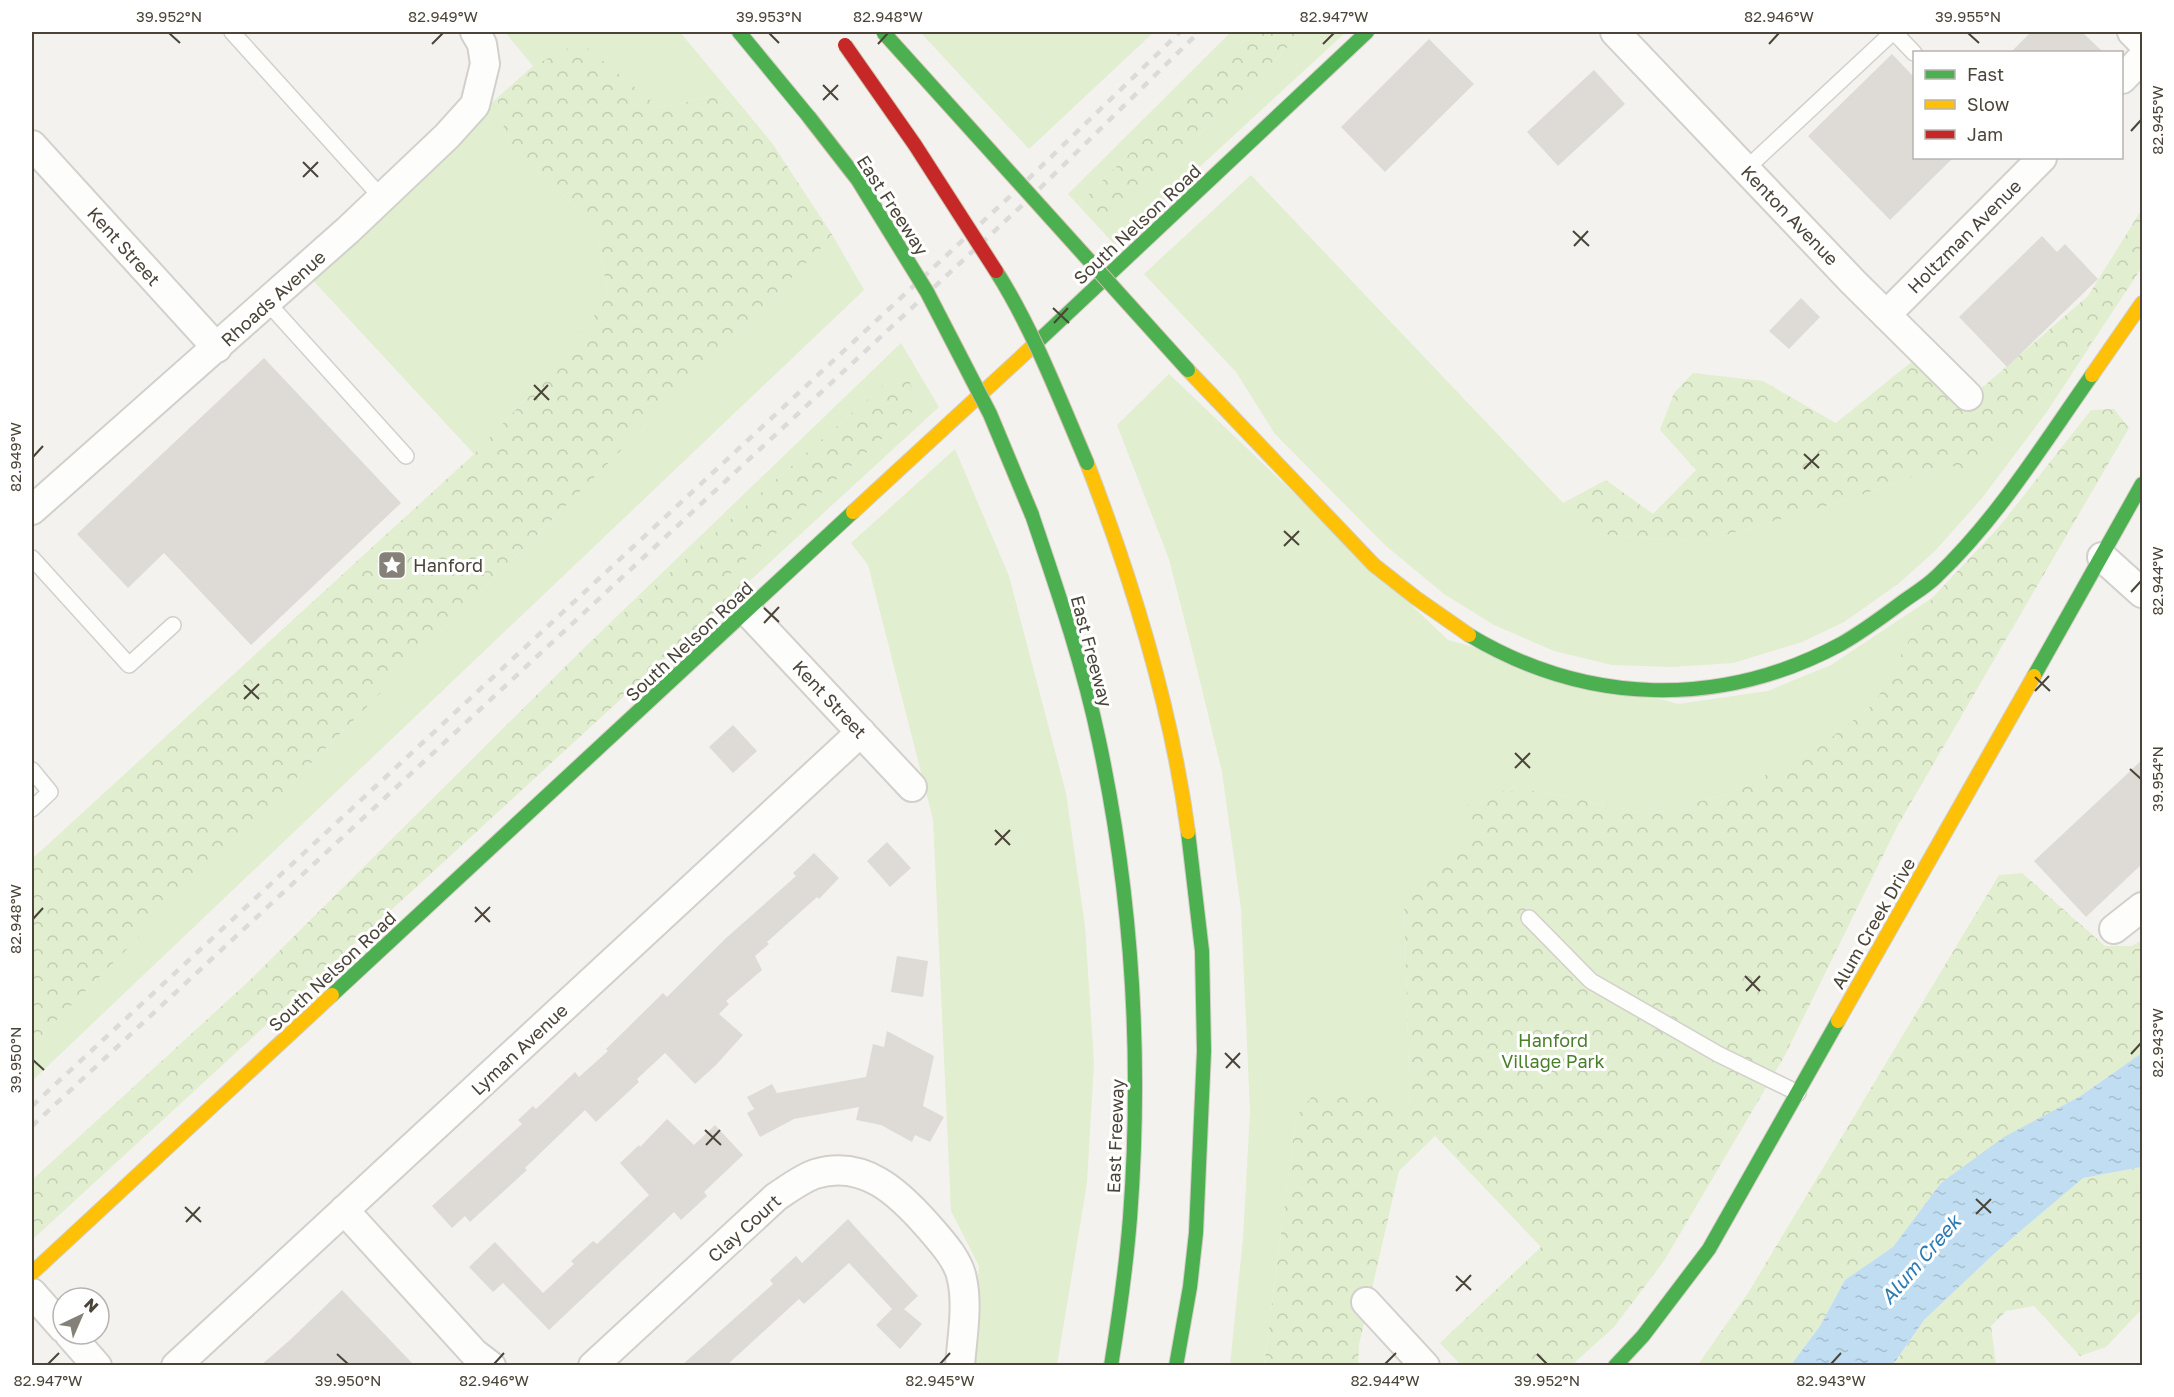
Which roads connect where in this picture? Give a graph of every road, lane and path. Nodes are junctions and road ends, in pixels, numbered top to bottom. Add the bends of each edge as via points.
1 (232, 32) edge
2 (475, 32) edge
3 (739, 32) edge
4 (834, 32) edge
5 (883, 32) edge
6 (1368, 32) edge
7 (1893, 32) edge
8 (2132, 32) edge
9 (1620, 33) edge
10 (2142, 42) edge
11 (1913, 52) edge
12 (2142, 58) edge
13 (2123, 77) edge
14 (32, 145) edge
15 (2030, 162) edge
16 (1746, 169) junction
17 (382, 198) junction
18 (267, 302) junction
19 (2142, 303) edge
20 (1886, 315) junction
21 (217, 348) junction
22 (1968, 396) dead end
23 (406, 456) dead end
24 (2142, 484) edge
25 (32, 510) edge
26 (2102, 557) junction
27 (32, 558) edge
28 (2142, 593) edge
29 (747, 611) junction
30 (173, 625) dead end
31 (861, 732) junction
32 (32, 770) edge
33 (912, 787) dead end
34 (32, 809) edge
35 (2142, 907) edge
36 (1529, 918) dead end
37 (2114, 929) dead end
38 (1798, 1093) junction
39 (344, 1210) junction
40 (32, 1273) edge
41 (32, 1293) edge
42 (1366, 1302) dead end
43 (51, 1314) edge
44 (80, 1346) edge
45 (97, 1365) edge
46 (176, 1365) edge
47 (491, 1365) edge
48 (593, 1365) edge
49 (960, 1365) edge
50 (1111, 1365) edge
51 (1176, 1365) edge
52 (1425, 1365) edge
53 (1615, 1365) edge

1 - 17 lane
2 - 17 street, Rhoads Avenue via 482,44 485,64 475,105
3 - 50 main road, East Freeway, bridge via 858,180 927,292 990,414 1032,514 1059,595 1104,770 1120,869 1135,1052 1134,1148
4 - 51 main road, bridge via 933,172 1008,290 1109,517 1151,651 1184,805 1202,953 1205,1048 1194,1246
5 - 19 main road, bridge via 1188,370 1374,565 1457,629 1518,661 1557,676 1598,685 1653,691 1717,686 1780,670 1839,645 1889,612 1935,578 1980,529
6 - 29 main road, South Nelson Road
7 - 11 lane
7 - 16 lane
8 - 10 street
9 - 16 street, Kenton Avenue
12 - 13 street
14 - 21 street, Kent Street
15 - 20 street, Holtzman Avenue
16 - 20 street, Kenton Avenue
17 - 18 street, Rhoads Avenue
18 - 21 street, Rhoads Avenue
18 - 23 lane
20 - 22 street, Kenton Avenue
21 - 25 street, Rhoads Avenue
24 - 26 main road, Alum Creek Drive
26 - 28 street
26 - 38 main road, Alum Creek Drive
27 - 30 lane via 129,665
29 - 31 street, Kent Street
29 - 40 main road, South Nelson Road
31 - 33 street, Kent Street
31 - 39 street, Lyman Avenue
32 - 34 lane via 50,792
35 - 37 street
36 - 38 lane via 1591,981 1718,1054
38 - 53 main road, Alum Creek Drive via 1709,1249 1643,1336
39 - 46 street, Lyman Avenue
39 - 47 street via 474,1353
41 - 43 street
42 - 52 street
44 - 45 street
48 - 49 street, Clay Court via 776,1197 816,1174 840,1171 862,1174 884,1184 903,1198 947,1248 962,1277

